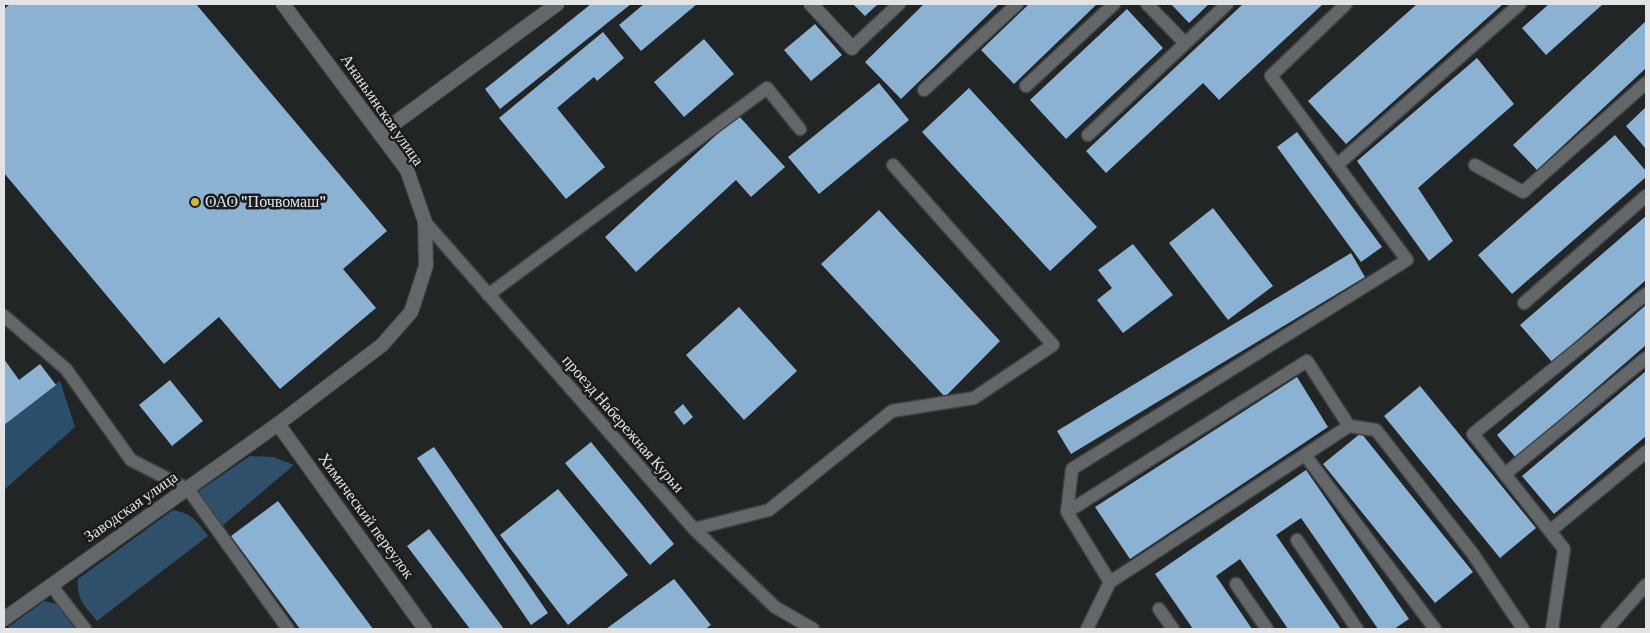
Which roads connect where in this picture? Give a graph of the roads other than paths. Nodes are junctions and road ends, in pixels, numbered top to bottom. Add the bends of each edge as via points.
1 (283, 4) edge
2 (557, 4) edge
3 (811, 4) edge
4 (899, 4) edge
5 (1017, 4) edge
6 (1114, 4) edge
7 (1147, 4) edge
8 (1227, 4) edge
9 (1346, 4) edge
10 (1520, 4) edge
11 (1185, 44) junction
12 (852, 48) joint
13 (1646, 83) edge
14 (1026, 86) dead end
15 (924, 90) dead end
16 (800, 129) dead end
17 (380, 134) junction
18 (1088, 135) dead end
19 (893, 165) dead end
20 (1337, 165) junction
21 (1475, 165) dead end
22 (1646, 196) edge
23 (425, 222) junction
24 (1646, 294) edge
25 (488, 295) junction
26 (1524, 302) dead end
27 (4, 316) edge
28 (1646, 358) edge
29 (278, 424) junction
30 (1349, 426) junction
31 (1646, 452) edge
32 (1305, 455) junction
33 (1505, 474) junction
34 (188, 489) junction
35 (1067, 512) junction
36 (694, 529) junction
37 (1550, 531) junction
38 (1297, 540) dead end
39 (1110, 582) junction
40 (1236, 584) dead end
41 (51, 585) junction
42 (1646, 585) edge
43 (1159, 609) dead end
44 (4, 619) edge
45 (85, 629) edge
46 (288, 629) edge
47 (425, 629) edge
48 (813, 629) edge
49 (1087, 629) edge
50 (1173, 629) edge
51 (1267, 629) edge
52 (1357, 629) edge
53 (1434, 629) edge
54 (1522, 629) edge
55 (1552, 629) edge
56 (1608, 629) edge

1 - 17 street, Ананьинская улица
2 - 17 street
3 - 12 street
4 - 12 lane
5 - 15 lane
6 - 14 lane
7 - 11 lane
8 - 11 lane
9 - 20 lane via 1272,76
10 - 20 lane
11 - 18 lane
13 - 21 lane via 1524,192
16 - 25 lane via 767,88
17 - 23 street, Ананьинская улица via 407,170
19 - 36 lane via 1053,345 974,398 892,412 769,510
20 - 35 lane via 1407,260 1072,469
22 - 26 lane
23 - 25 lane, проезд Набережная Курьи
23 - 29 street, Ананьинская улица via 426,266 411,312 382,345
24 - 33 lane via 1473,434
25 - 36 lane, проезд Набережная Курьи
27 - 34 lane via 66,369 130,460
28 - 33 lane
29 - 34 street, Заводская улица
29 - 47 street, Химический переулок
30 - 32 lane
30 - 35 lane via 1307,361
30 - 54 lane via 1376,430 1473,554
31 - 37 lane
32 - 39 lane
32 - 53 lane
33 - 37 lane
34 - 41 street, Заводская улица
34 - 46 lane
35 - 39 lane
36 - 48 lane, проезд Набережная Курьи via 775,607
37 - 55 lane via 1564,549
38 - 52 lane
39 - 49 lane
40 - 51 lane
41 - 44 street, Заводская улица
41 - 45 lane
42 - 56 lane
43 - 50 lane

